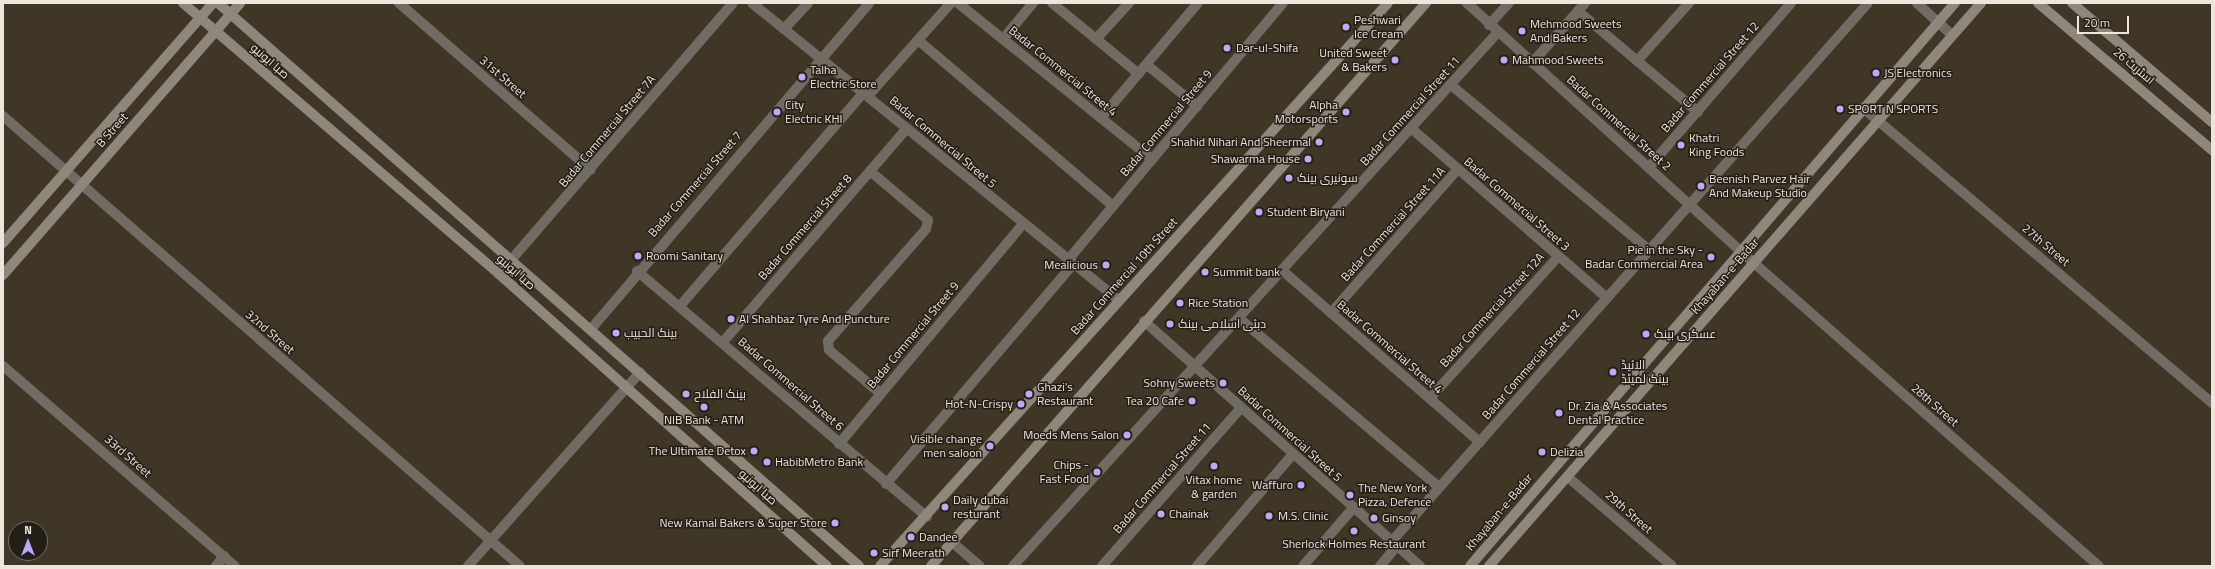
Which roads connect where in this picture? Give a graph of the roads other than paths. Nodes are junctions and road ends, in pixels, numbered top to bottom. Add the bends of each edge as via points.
1 (183, 3) edge
2 (213, 3) edge
3 (218, 3) edge
4 (240, 3) edge
5 (399, 3) edge
6 (733, 3) edge
7 (752, 3) edge
8 (808, 3) edge
9 (869, 3) edge
10 (951, 3) edge
11 (958, 3) edge
12 (1033, 3) edge
13 (1052, 3) edge
14 (1129, 3) edge
15 (1198, 3) edge
16 (1388, 3) edge
17 (1426, 3) edge
18 (1467, 3) edge
19 (1509, 3) edge
20 (1586, 3) edge
21 (1689, 3) edge
22 (1791, 3) edge
23 (1868, 3) edge
24 (1916, 3) edge
25 (1955, 3) edge
26 (1980, 3) edge
27 (2038, 3) edge
28 (2072, 3) edge
29 (1280, 4) edge
30 (1578, 11) junction
31 (231, 14) junction
32 (200, 18) junction
33 (1938, 22) junction
34 (1489, 25) junction
35 (784, 29) junction
36 (215, 30) junction
37 (1498, 32) junction
38 (1952, 35) junction
39 (1003, 39) junction
40 (1096, 39) junction
41 (918, 40) junction
42 (820, 57) junction
43 (1637, 61) junction
44 (1532, 63) junction
45 (1147, 65) junction
46 (1139, 74) junction
47 (1451, 85) junction
48 (866, 94) junction
49 (1197, 106) junction
50 (1863, 108) junction
51 (1698, 112) junction
52 (3, 116) edge
53 (1101, 118) junction
54 (1878, 120) junction
55 (2212, 122) edge
56 (907, 128) junction
57 (1412, 129) junction
58 (2212, 150) edge
59 (1152, 159) junction
60 (1649, 167) junction
61 (1458, 169) junction
62 (591, 170) junction
63 (870, 171) junction
64 (67, 172) junction
65 (82, 185) junction
66 (1690, 204) junction
67 (1113, 206) junction
68 (1022, 225) junction
69 (3, 243) edge
70 (1739, 249) junction
71 (1649, 250) junction
72 (1558, 257) junction
73 (512, 260) junction
74 (1071, 262) junction
75 (1754, 263) junction
76 (637, 271) junction
77 (1283, 271) junction
78 (3, 274) edge
79 (499, 274) junction
80 (1607, 298) junction
81 (1119, 300) junction
82 (680, 306) junction
83 (1331, 313) junction
84 (1240, 319) junction
85 (1144, 321) junction
86 (591, 329) junction
87 (723, 342) junction
88 (3, 366) edge
89 (1196, 368) junction
90 (640, 372) junction
91 (626, 388) junction
92 (881, 394) junction
93 (1430, 398) junction
94 (2212, 403) edge
95 (1241, 408) junction
96 (1480, 442) junction
97 (839, 444) junction
98 (1293, 454) junction
99 (1569, 478) junction
100 (886, 484) junction
101 (1439, 487) junction
102 (1354, 507) junction
103 (927, 517) junction
104 (490, 540) junction
105 (952, 542) junction
106 (1395, 544) junction
107 (224, 556) junction
108 (216, 566) edge
109 (235, 566) edge
110 (468, 566) edge
111 (520, 566) edge
112 (827, 566) edge
113 (859, 566) edge
114 (880, 566) edge
115 (931, 566) edge
116 (980, 566) edge
117 (1013, 566) edge
118 (1102, 566) edge
119 (1197, 566) edge
120 (1303, 566) edge
121 (1380, 566) edge
122 (1420, 566) edge
123 (1470, 566) edge
124 (1489, 566) edge
125 (1672, 566) edge
126 (2099, 566) edge

1 - 32 main road, صبا ایونیو
2 - 32 main road, B Street
3 - 31 main road, صبا ایونیو
4 - 31 main road, B Street
5 - 62 street, 31st Street
6 - 62 street, Badar Commercial Street 7A
7 - 35 street, Badar Commercial Street 5
8 - 35 street
9 - 42 street, Badar Commercial Street 7
10 - 41 street
11 - 39 street, Badar Commercial Street 4
12 - 39 street
13 - 40 street
14 - 40 street
15 - 45 street
16 - 81 main road, Badar Commercial 10th Street
17 - 85 main road
18 - 34 street, Badar Commercial Street 2
19 - 34 street
20 - 30 street
21 - 43 street
22 - 51 street, Badar Commercial Street 12
23 - 66 street, Badar Commercial Street 12
24 - 33 street
25 - 33 main road, Khayaban-e-Badar
26 - 38 main road, Khayaban-e-Badar
27 - 58 main road, اسٹریٹ 26
28 - 55 main road, اسٹریٹ 26
29 - 49 street, Badar Commercial Street 9
30 - 43 street
30 - 44 street
31 - 36 main road, B Street
31 - 73 main road, صبا ایونیو
32 - 36 main road, صبا ایونیو
32 - 64 main road, B Street
33 - 38 street
33 - 50 main road, Khayaban-e-Badar
34 - 37 street, Badar Commercial Street 2
35 - 42 street, Badar Commercial Street 5
36 - 65 main road, B Street
36 - 79 main road, صبا ایونیو
37 - 44 street, Badar Commercial Street 2
37 - 47 street, Badar Commercial Street 11
38 - 54 main road, Khayaban-e-Badar
39 - 53 street, Badar Commercial Street 4
40 - 46 street
41 - 48 street
41 - 67 street
42 - 48 street, Badar Commercial Street 5
42 - 76 street, Badar Commercial Street 7
43 - 51 street
44 - 60 street, Badar Commercial Street 2
45 - 46 street
45 - 49 street
46 - 53 street
47 - 57 street, Badar Commercial Street 11
47 - 71 street
48 - 56 street, Badar Commercial Street 5
48 - 82 street
49 - 59 street, Badar Commercial Street 9
50 - 54 street, 27th Street
50 - 70 main road, Khayaban-e-Badar
51 - 60 street, Badar Commercial Street 12
52 - 64 street, 32nd Street
53 - 59 street, Badar Commercial Street 4
54 - 75 main road, Khayaban-e-Badar
54 - 94 street, 27th Street
56 - 63 street, Badar Commercial Street 8
56 - 68 street, Badar Commercial Street 5
57 - 61 street, Badar Commercial Street 3
57 - 77 street, Badar Commercial Street 11
59 - 67 street, Badar Commercial Street 9
60 - 66 street, Badar Commercial Street 2
61 - 72 street, Badar Commercial Street 3
61 - 83 street, Badar Commercial Street 11A
62 - 73 street, Badar Commercial Street 7A
63 - 87 street, Badar Commercial Street 8
63 - 92 street via 928,220 926,229 828,341 829,350
64 - 65 street, 32nd Street
64 - 69 main road, B Street
65 - 78 main road, B Street
65 - 104 street, 32nd Street
66 - 70 street, Badar Commercial Street 2
66 - 71 street, Badar Commercial Street 12
67 - 74 street, Badar Commercial Street 9
68 - 74 street, Badar Commercial Street 5
68 - 92 street, Badar Commercial Street 9
70 - 75 street, Badar Commercial Street 2
70 - 123 main road, Khayaban-e-Badar
71 - 80 street, Badar Commercial Street 12
72 - 80 street, Badar Commercial Street 3
72 - 93 street, Badar Commercial Street 12A
73 - 79 street, Badar Commercial Street 7A
73 - 86 main road, صبا ایونیو
74 - 81 street, Badar Commercial Street 5
74 - 100 street, Badar Commercial Street 9
75 - 99 main road, Khayaban-e-Badar
75 - 126 street, 28th Street
76 - 82 street, Badar Commercial Street 6
76 - 86 street, Badar Commercial Street 7
77 - 83 street, Badar Commercial Street 4
77 - 84 street, Badar Commercial Street 11
79 - 91 main road, صبا ایونیو
80 - 96 street, Badar Commercial Street 12
81 - 103 main road, Badar Commercial 10th Street
82 - 87 street, Badar Commercial Street 6
83 - 93 street, Badar Commercial Street 4
84 - 89 street, Badar Commercial Street 11
84 - 101 street
85 - 89 street, Badar Commercial Street 5
85 - 105 main road
86 - 90 main road, صبا ایونیو
87 - 97 street, Badar Commercial Street 6
88 - 107 street, 33rd Street
89 - 95 street, Badar Commercial Street 5
89 - 117 street, Badar Commercial Street 11
90 - 91 street
90 - 113 main road, صبا ایونیو
91 - 104 street
91 - 112 main road, صبا ایونیو
92 - 97 street, Badar Commercial Street 9
93 - 96 street, Badar Commercial Street 4
95 - 98 street, Badar Commercial Street 5
95 - 118 street, Badar Commercial Street 11
96 - 101 street, Badar Commercial Street 12
97 - 100 street, Badar Commercial Street 6
98 - 102 street, Badar Commercial Street 5
98 - 119 street
99 - 124 main road, Khayaban-e-Badar
99 - 125 street, 29th Street
100 - 103 street, Badar Commercial Street 6
101 - 106 street, Badar Commercial Street 12
102 - 106 street, Badar Commercial Street 5
102 - 120 street
103 - 114 main road, Badar Commercial 10th Street
104 - 110 street
104 - 111 street, 32nd Street
105 - 115 main road
105 - 116 street
106 - 121 street, Badar Commercial Street 12
106 - 122 street, Badar Commercial Street 5
107 - 108 street
107 - 109 street, 33rd Street

